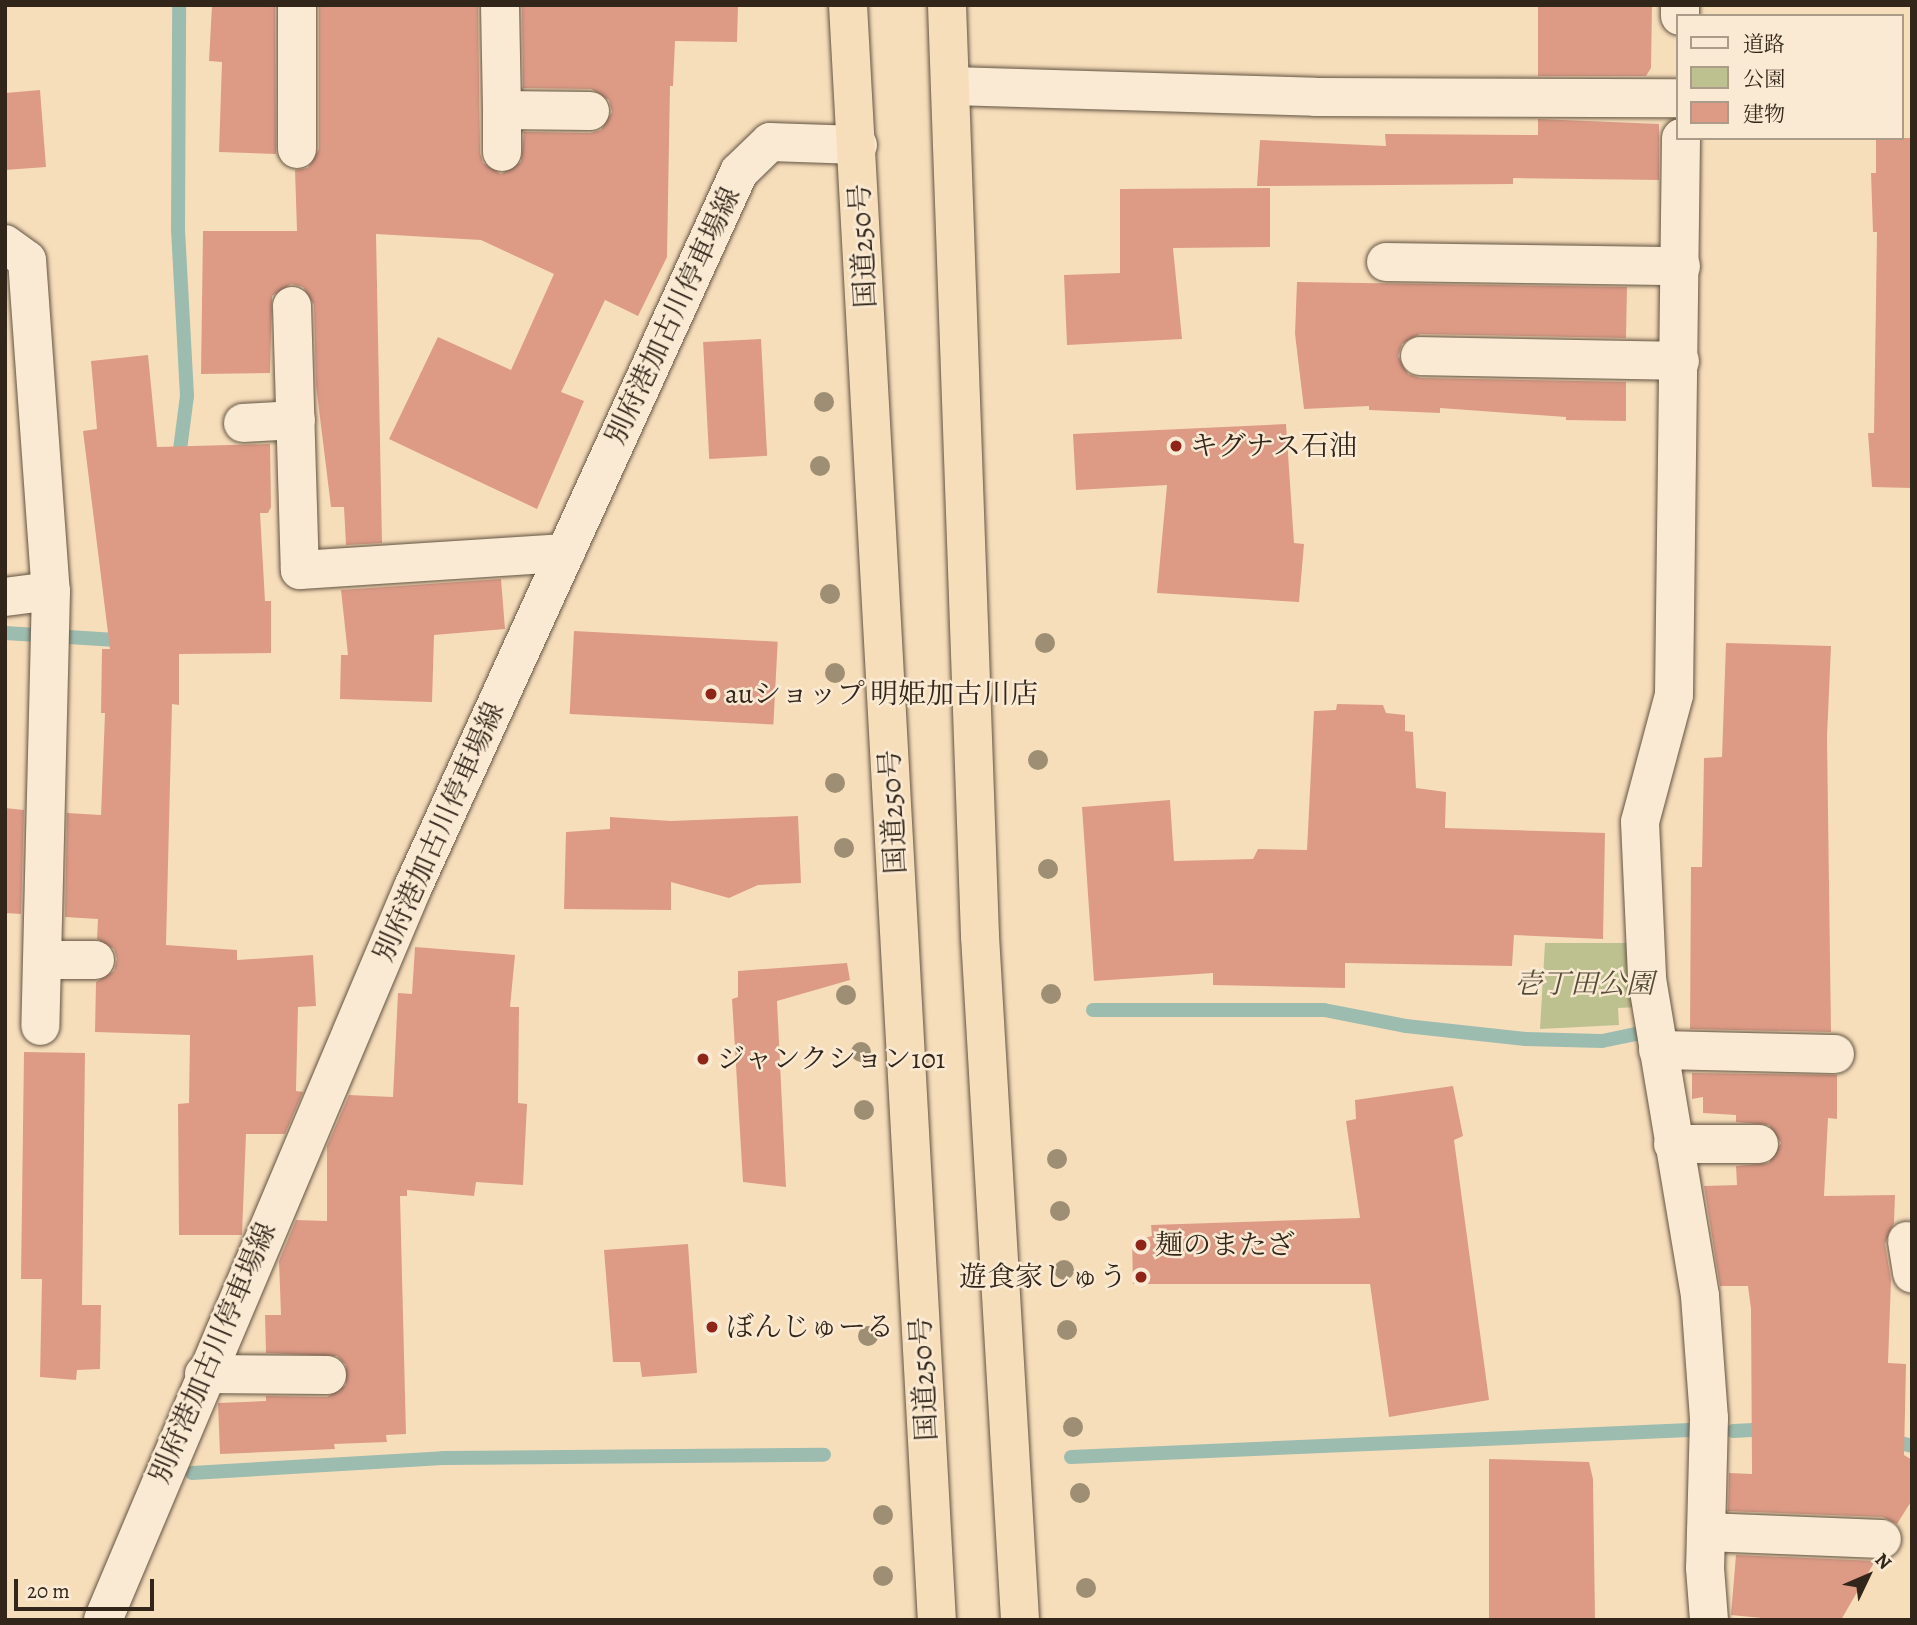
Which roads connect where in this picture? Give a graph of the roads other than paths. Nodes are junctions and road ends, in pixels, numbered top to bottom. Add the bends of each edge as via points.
1 (297, 5) edge
2 (500, 5) edge
3 (848, 5) edge
4 (947, 5) edge
5 (951, 86) junction
6 (1675, 98) edge
7 (502, 110) junction
8 (590, 111) dead end
9 (1681, 140) edge
10 (858, 145) junction
11 (297, 149) dead end
12 (502, 152) dead end
13 (5, 244) edge
14 (1386, 262) dead end
15 (1681, 266) junction
16 (292, 306) dead end
17 (1420, 356) dead end
18 (1680, 361) junction
19 (296, 420) junction
20 (243, 423) dead end
21 (565, 553) junction
22 (51, 591) junction
23 (5, 597) edge
24 (43, 960) junction
25 (94, 960) dead end
26 (40, 1026) dead end
27 (1658, 1050) junction
28 (1835, 1054) dead end
29 (1673, 1144) junction
30 (1759, 1144) dead end
31 (204, 1374) junction
32 (327, 1375) dead end
33 (1706, 1532) junction
34 (1882, 1539) dead end
35 (103, 1620) edge
36 (937, 1620) edge
37 (1020, 1620) edge
38 (1709, 1620) edge

1 - 11 street
2 - 7 street
3 - 10 highway, 国道250号
4 - 5 highway
5 - 6 street via 1315,97
5 - 37 highway via 980,936
7 - 8 street
7 - 12 street
9 - 15 street
10 - 21 street, 別府港加古川停車場線 via 770,142 739,173
10 - 36 highway, 国道250号
13 - 22 street via 27,261
14 - 15 street
15 - 18 street
16 - 19 street
17 - 18 street
18 - 27 street via 1674,695 1640,822 1647,979
19 - 20 street
19 - 21 street via 300,570
21 - 31 street, 別府港加古川停車場線 via 413,887
22 - 23 street
22 - 24 street
24 - 25 street
24 - 26 street
27 - 28 street
27 - 29 street
29 - 30 street
29 - 33 street via 1700,1296 1709,1418
31 - 32 street
31 - 35 street, 別府港加古川停車場線
33 - 34 street
33 - 38 street

